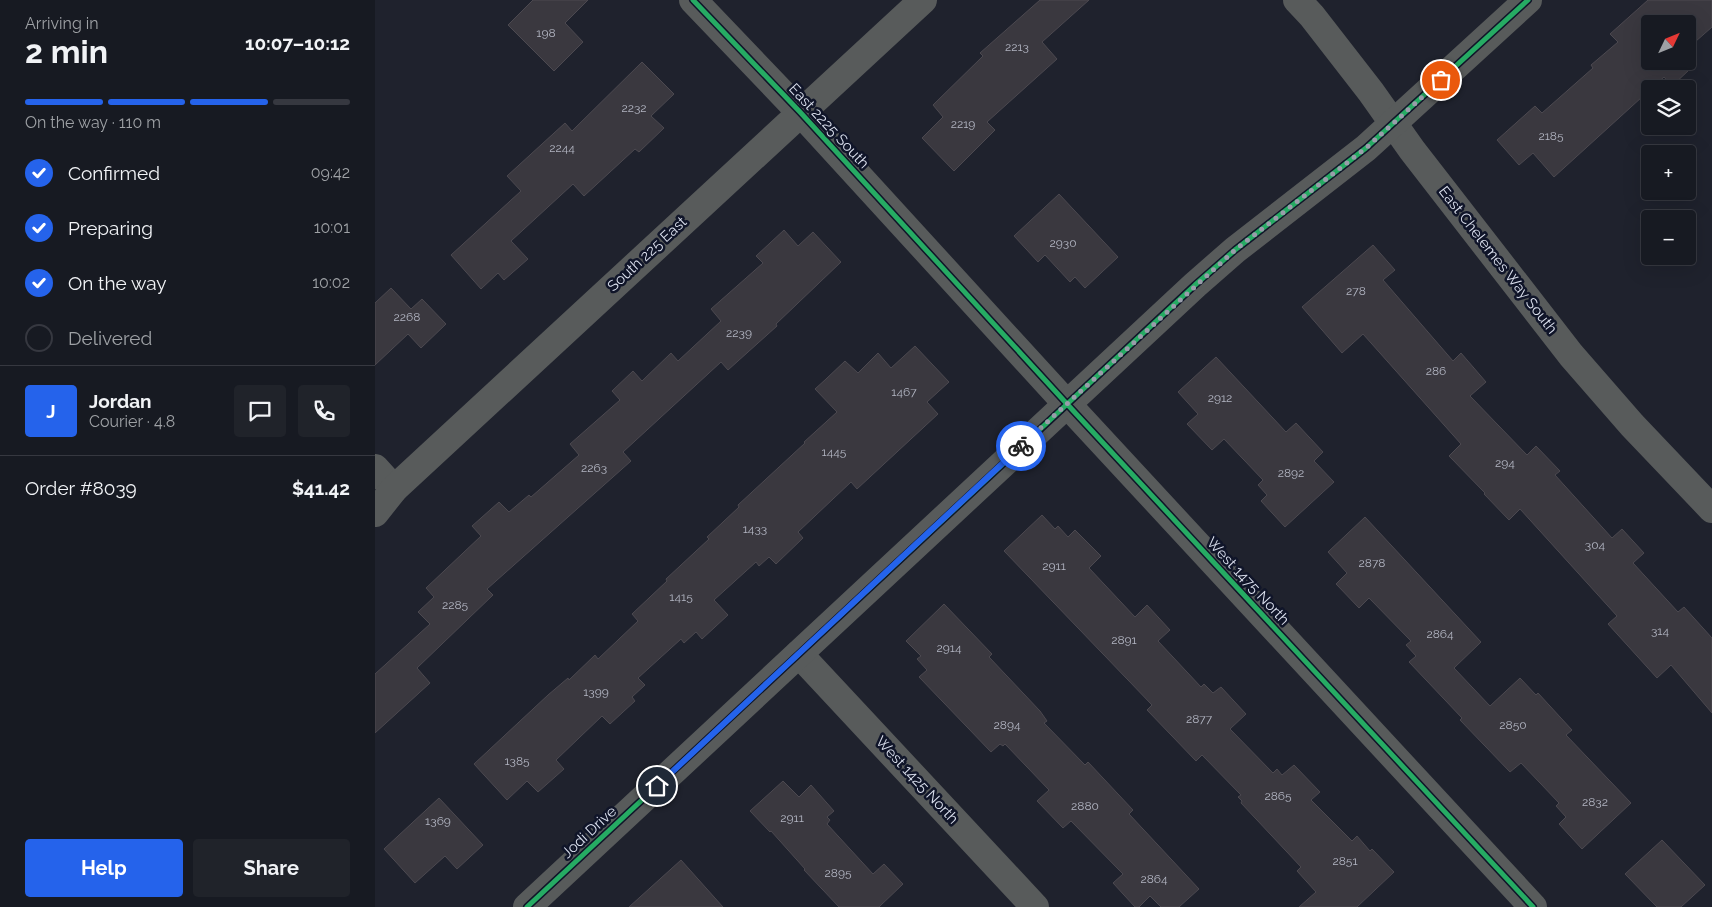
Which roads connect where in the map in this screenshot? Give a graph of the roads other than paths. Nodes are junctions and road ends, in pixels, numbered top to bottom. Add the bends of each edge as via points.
1 (693, 0) edge
2 (923, 0) edge
3 (1297, 0) edge
4 (1528, 0) edge
5 (800, 112) junction
6 (1393, 124) junction
7 (945, 271) joint
8 (1067, 404) junction
9 (375, 468) edge
10 (393, 489) junction
11 (1712, 509) edge
12 (375, 513) edge
13 (799, 654) junction
14 (528, 907) edge
15 (1035, 907) edge
16 (1533, 907) edge

1 - 5 street, East 2225 South
2 - 5 street, South 225 East
3 - 6 street, East Chelemes Way South
4 - 6 street, Jodi Drive
5 - 7 street, East 2225 South
5 - 10 street, South 225 East
6 - 8 street, Jodi Drive via 1235,250
6 - 11 street, East Chelemes Way South via 1571,355
7 - 8 street, West 1475 North
8 - 13 street, Jodi Drive
8 - 16 street, West 1475 North
9 - 10 street
10 - 12 street, South 225 East
13 - 14 street, Jodi Drive
13 - 15 street, West 1425 North

